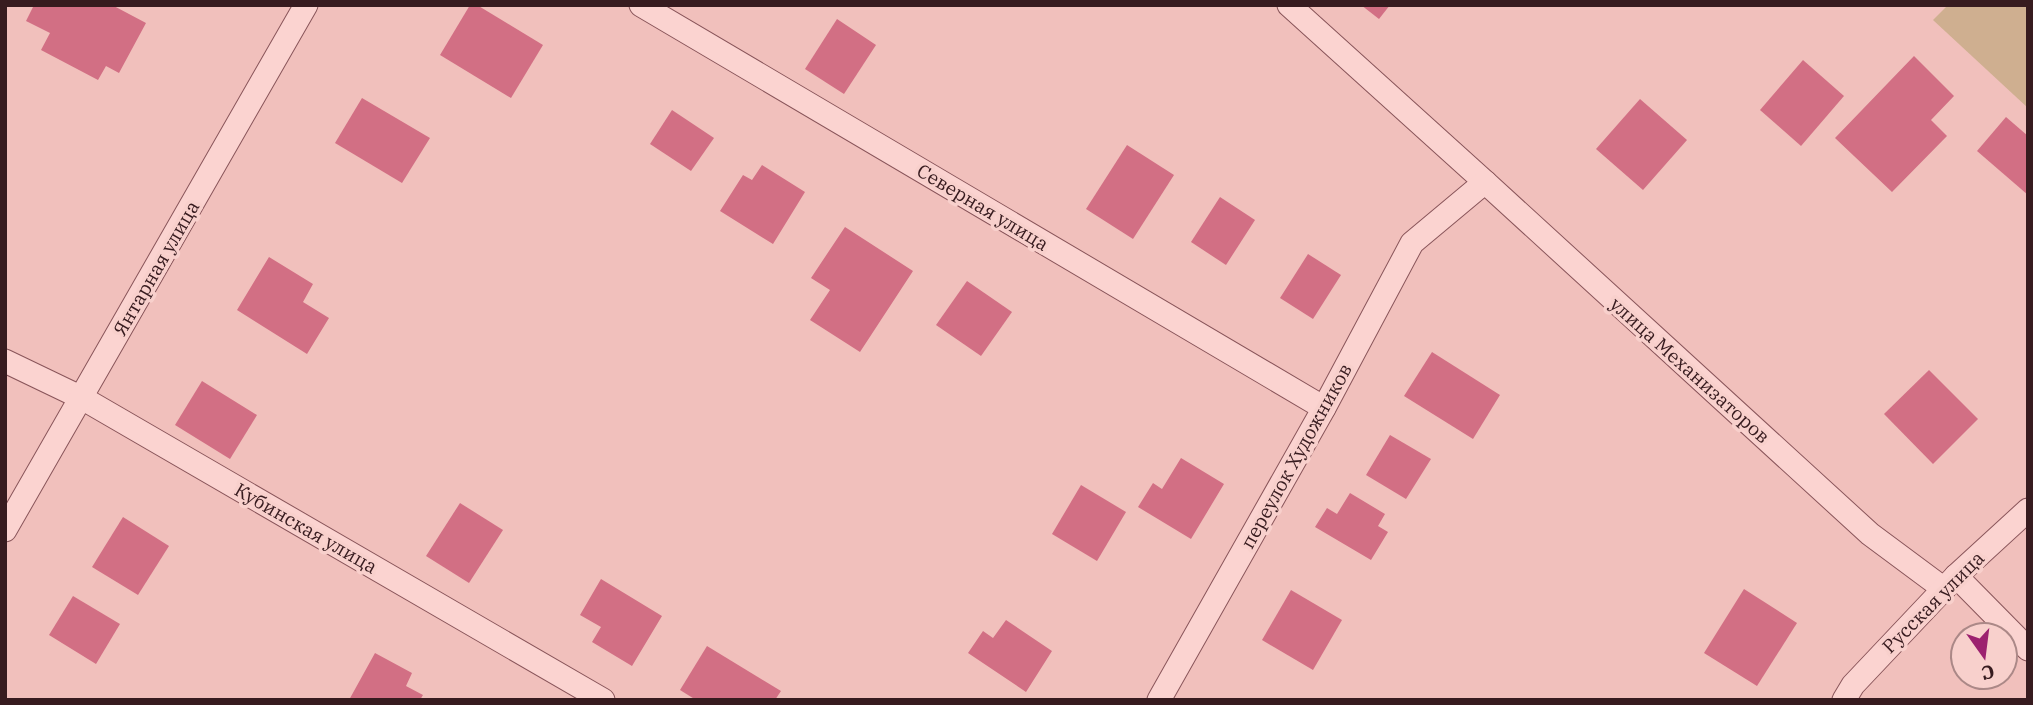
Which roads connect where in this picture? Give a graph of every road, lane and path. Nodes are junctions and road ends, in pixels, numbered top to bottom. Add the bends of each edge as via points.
1 (306, 5) edge
2 (641, 5) edge
3 (1289, 5) edge
4 (1485, 182) junction
5 (5, 361) edge
6 (82, 398) junction
7 (1324, 408) junction
8 (2028, 510) edge
9 (5, 530) edge
10 (1950, 582) junction
11 (2028, 649) edge
12 (603, 700) edge
13 (1159, 700) edge
14 (1844, 700) edge

1 - 6 street, Янтарная улица
2 - 7 street, Северная улица
3 - 4 street, улица Механизаторов
4 - 7 street, переулок Художников via 1412,243
4 - 10 street, улица Механизаторов via 1870,534
5 - 6 street, Кубинская улица
6 - 9 street, Янтарная улица
6 - 12 street, Кубинская улица
7 - 13 street, переулок Художников
8 - 10 street, Русская улица
10 - 11 street, улица Механизаторов
10 - 14 street, Русская улица

